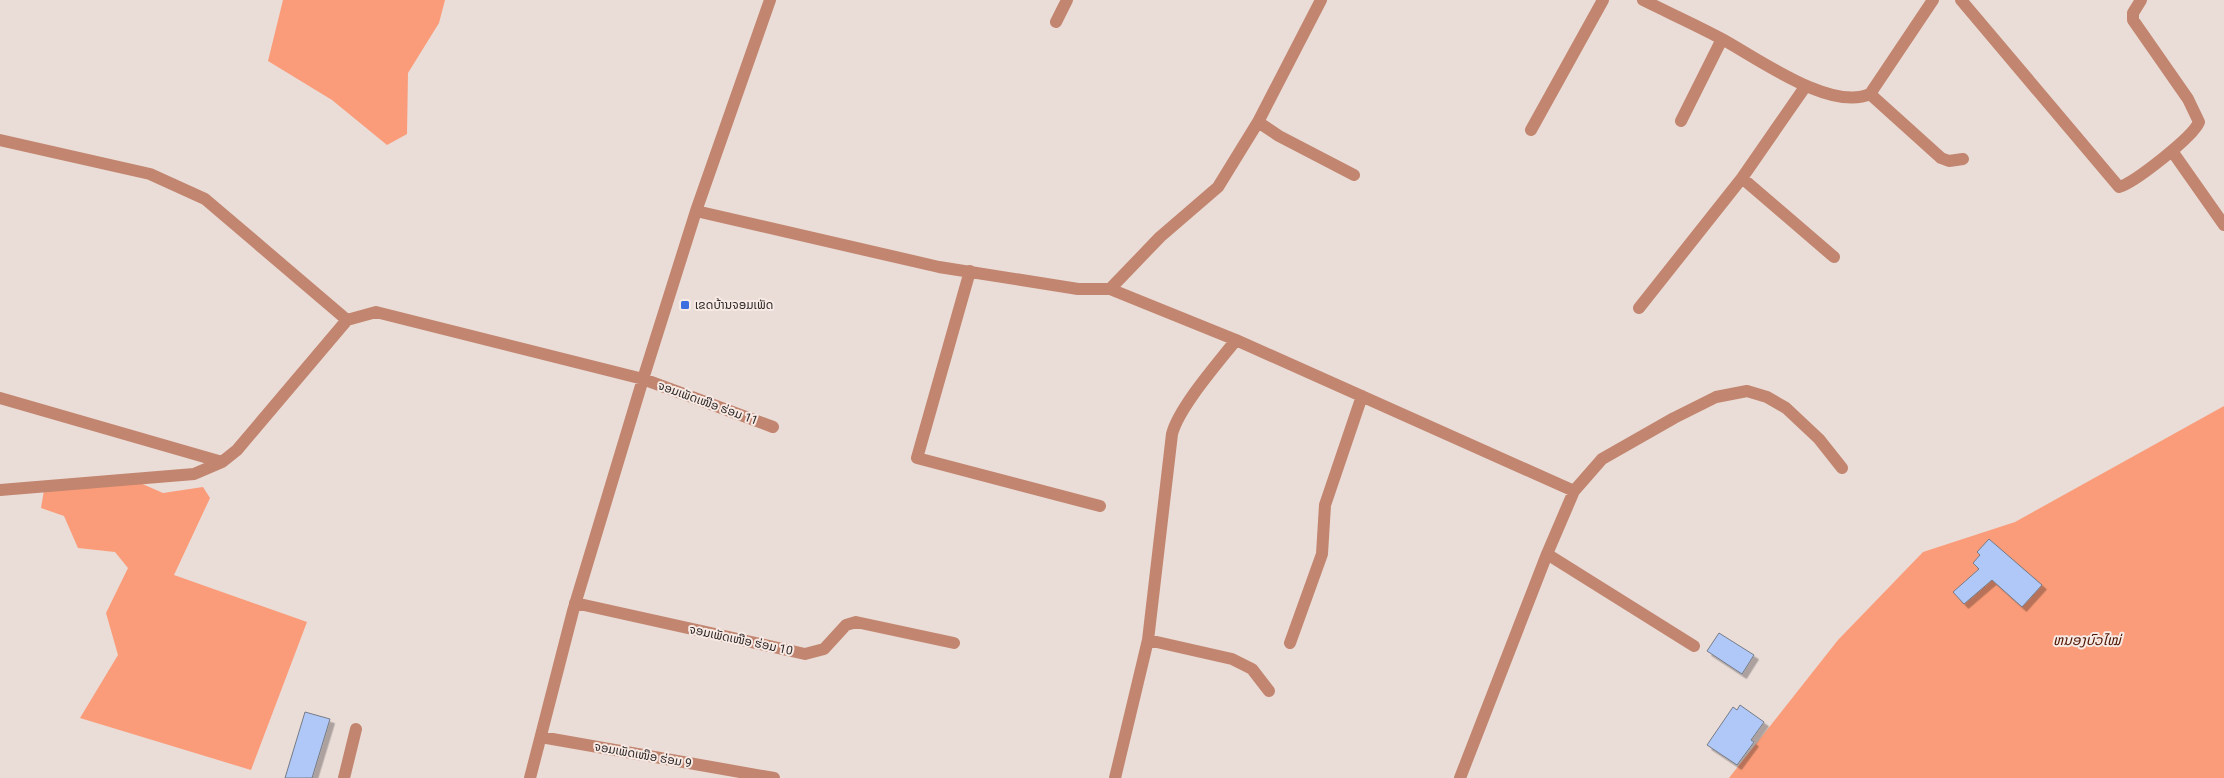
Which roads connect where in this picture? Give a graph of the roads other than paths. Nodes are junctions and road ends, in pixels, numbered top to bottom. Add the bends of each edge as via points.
1 (770, 0) edge
2 (1067, 0) edge
3 (1321, 0) edge
4 (1603, 0) edge
5 (1643, 0) edge
6 (1933, 0) edge
7 (1961, 0) edge
8 (2141, 0) edge
9 (1056, 22) dead end
10 (1722, 39) junction
11 (1805, 86) junction
12 (1870, 94) junction
13 (1681, 121) dead end
14 (1258, 122) junction
15 (1531, 130) dead end
16 (0, 140) edge
17 (2172, 151) junction
18 (1963, 159) dead end
19 (1354, 175) dead end
20 (1742, 178) junction
21 (696, 212) junction
22 (2224, 226) edge
23 (1834, 257) dead end
24 (970, 271) junction
25 (1110, 288) junction
26 (1639, 308) dead end
27 (347, 320) junction
28 (1236, 340) junction
29 (643, 379) junction
30 (1362, 396) junction
31 (0, 398) edge
32 (773, 427) dead end
33 (222, 462) junction
34 (1842, 468) dead end
35 (0, 490) edge
36 (1574, 491) junction
37 (1100, 506) dead end
38 (1547, 554) junction
39 (575, 603) junction
40 (1148, 640) junction
41 (954, 643) dead end
42 (1290, 643) dead end
43 (1694, 646) dead end
44 (1269, 691) dead end
45 (356, 729) dead end
46 (541, 737) junction
47 (344, 778) edge
48 (530, 778) edge
49 (774, 778) edge
50 (1115, 778) edge
51 (1460, 778) edge

1 - 21 street
2 - 9 street
3 - 14 street
4 - 15 street
5 - 10 street
6 - 12 street
7 - 17 street via 2101,164 2116,186 2121,187
8 - 17 street via 2133,13 2133,20 2197,116 2197,126
10 - 11 street
10 - 13 street
11 - 12 street via 1847,98 1862,98
11 - 20 street
12 - 18 street via 1941,158 1949,162
14 - 19 street
14 - 25 street via 1218,187 1160,237
16 - 27 street via 150,174 204,199
17 - 22 street
20 - 23 street
20 - 26 street
21 - 24 street via 939,268
21 - 29 street
24 - 25 street via 1078,289
24 - 37 street via 918,458
25 - 28 street
27 - 29 street, ຈອມເພັດເໜືອ ຮ່ອມ 11 via 376,312
27 - 33 street via 237,450
28 - 30 street
28 - 40 street via 1174,426
29 - 32 street, ຈອມເພັດເໜືອ ຮ່ອມ 11
29 - 39 street
30 - 36 street
30 - 42 street via 1325,505 1322,554
31 - 33 street
33 - 35 street via 194,474
34 - 36 street via 1819,439 1786,408 1747,391 1716,397 1602,459
36 - 38 street
38 - 43 street
38 - 51 street
39 - 41 street, ຈອມເພັດເໜືອ ຮ່ອມ 10 via 805,654 824,649 846,625 856,622
39 - 46 street
40 - 44 street via 1232,659 1252,669
40 - 50 street
45 - 47 street
46 - 48 street
46 - 49 street, ຈອມເພັດເໜືອ ຮ່ອມ 9

